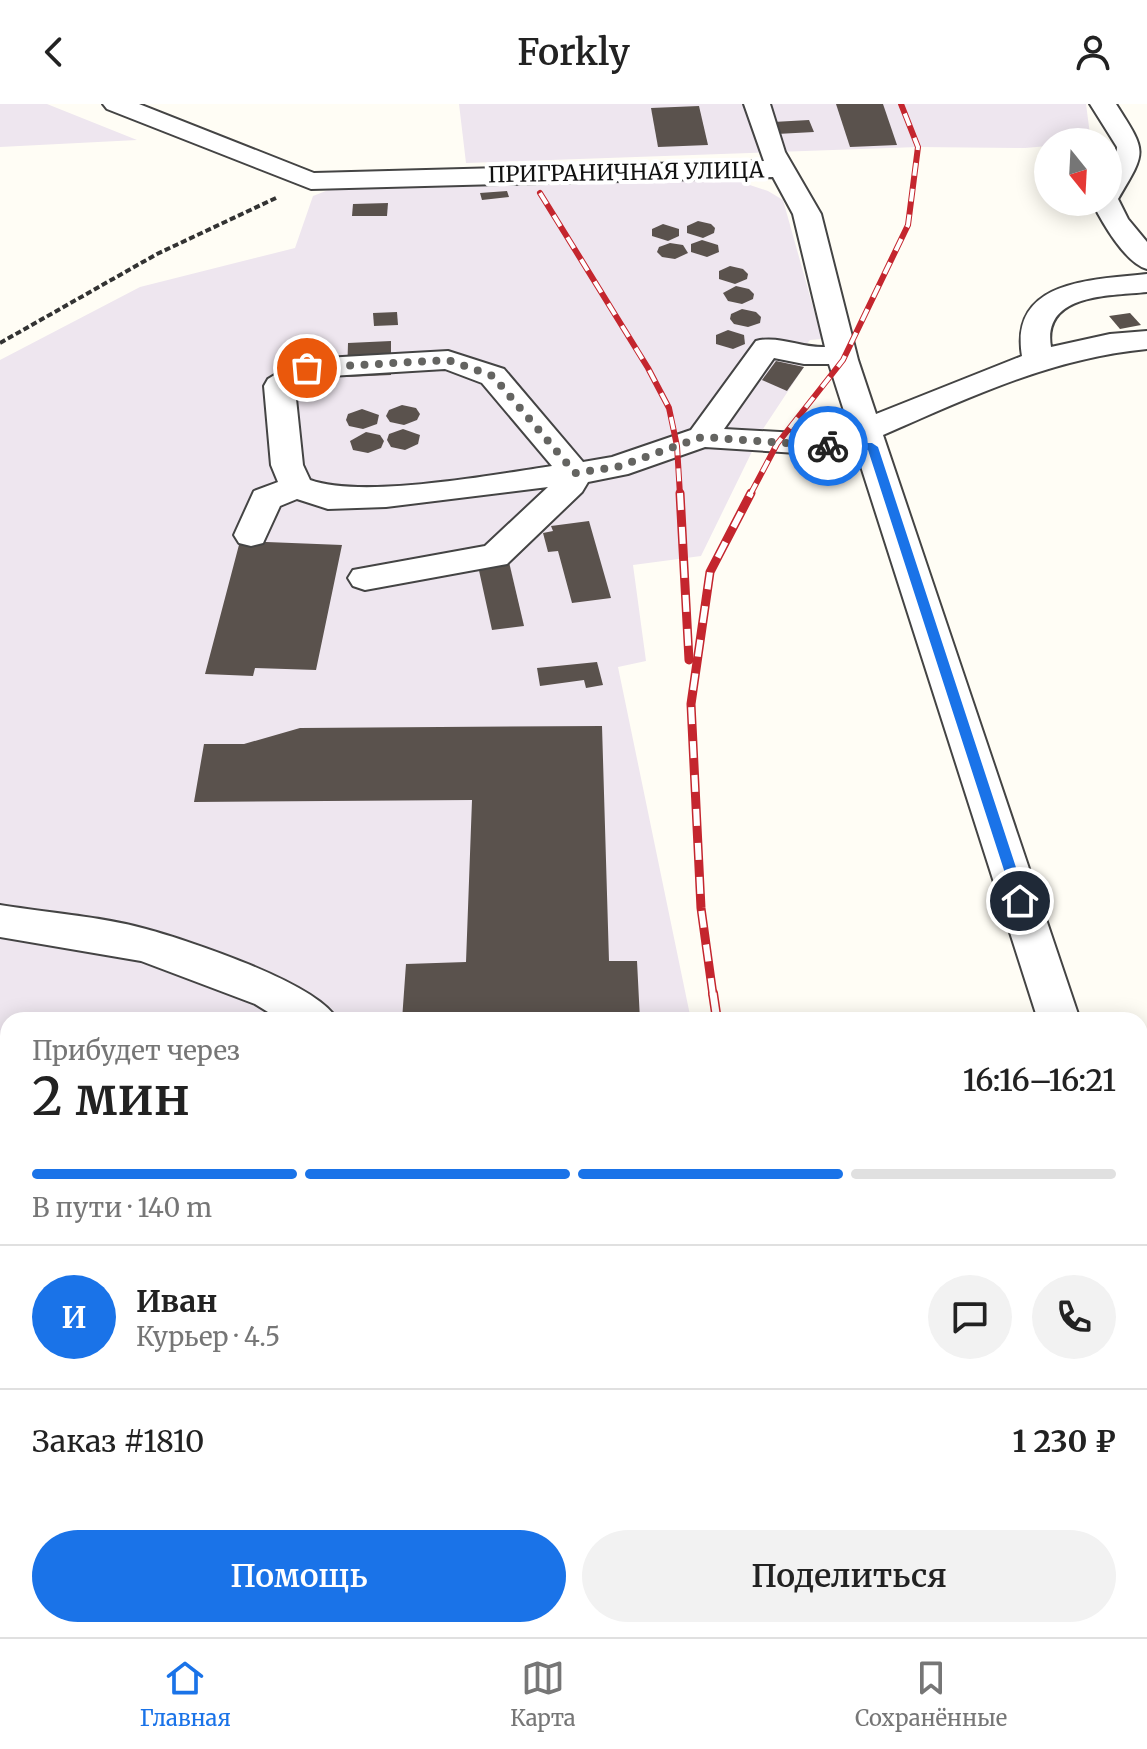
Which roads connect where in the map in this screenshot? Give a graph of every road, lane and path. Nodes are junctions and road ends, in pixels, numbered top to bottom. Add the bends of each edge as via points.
1 (116, 104) edge
2 (757, 104) edge
3 (1103, 104) edge
4 (1118, 128) edge
5 (1122, 134) edge
6 (782, 169) junction
7 (1122, 172) edge
8 (311, 181) junction
9 (1113, 216) edge
10 (1147, 260) edge
11 (1147, 283) edge
12 (1147, 340) edge
13 (0, 343) edge
14 (841, 353) junction
15 (1038, 359) junction
16 (702, 437) junction
17 (870, 438) junction
18 (575, 473) junction
19 (296, 487) junction
20 (251, 535) dead end
21 (365, 578) dead end
22 (0, 921) edge
23 (303, 1012) edge
24 (1056, 1012) edge

1 - 8 street, ПРИГРАНИЧНАЯ УЛИЦА
2 - 6 street
3 - 4 street
5 - 7 street via 1130,147
6 - 8 street, ПРИГРАНИЧНАЯ УЛИЦА
6 - 14 street, ПРИГРАНИЧНАЯ УЛИЦА via 807,214
8 - 13 path via 157,254
9 - 10 street
11 - 15 street via 1085,290 1043,309 1034,331
12 - 15 street
14 - 16 street via 797,356 767,347
14 - 17 street, ПРИГРАНИЧНАЯ УЛИЦА
15 - 17 street
16 - 17 street via 777,444
16 - 18 street via 617,467
17 - 24 street, ПРИГРАНИЧНАЯ УЛИЦА
18 - 19 street via 386,496 328,498
18 - 19 street via 493,376 448,360 426,359 307,368 279,386 287,465
18 - 21 street via 570,485 495,556
19 - 20 street via 266,499
22 - 23 street via 144,945 270,992

